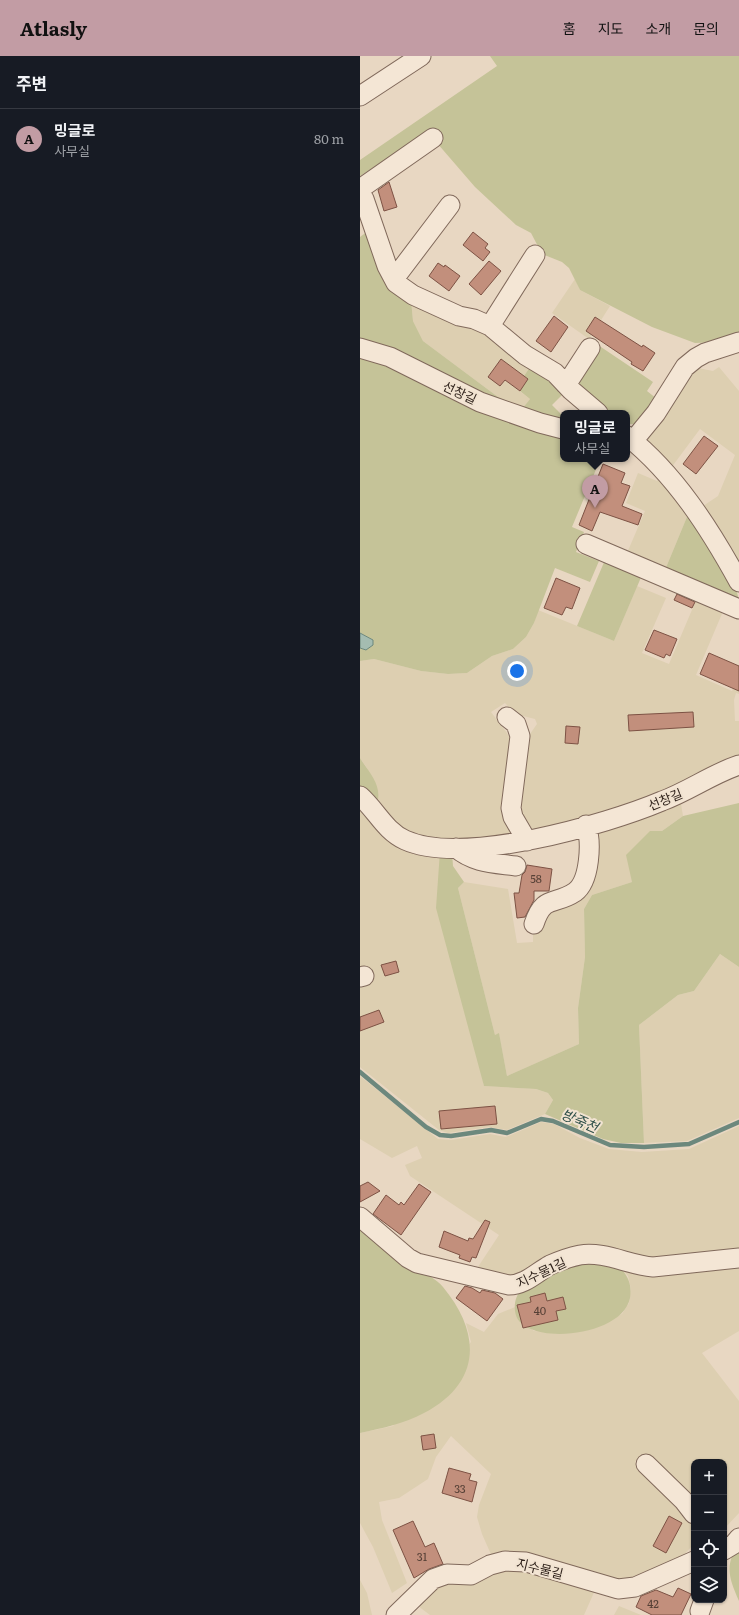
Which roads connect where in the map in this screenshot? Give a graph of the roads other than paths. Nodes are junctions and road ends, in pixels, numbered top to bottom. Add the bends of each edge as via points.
1 (422, 56) edge
2 (360, 96) edge
3 (433, 138) dead end
4 (360, 189) edge
5 (360, 193) edge
6 (450, 205) dead end
7 (535, 255) dead end
8 (394, 279) junction
9 (490, 326) junction
10 (739, 342) edge
11 (360, 348) edge
12 (590, 348) dead end
13 (566, 385) junction
14 (595, 410) edge
15 (560, 428) edge
16 (630, 438) edge
17 (586, 544) dead end
18 (739, 582) edge
19 (739, 609) edge
20 (507, 716) dead end
21 (739, 764) edge
22 (360, 796) edge
23 (586, 825) junction
24 (527, 841) junction
25 (456, 848) junction
26 (516, 866) dead end
27 (534, 924) dead end
28 (360, 1217) edge
29 (739, 1258) edge
30 (646, 1464) dead end
31 (691, 1510) edge
32 (739, 1538) edge
33 (727, 1548) edge
34 (691, 1561) edge
35 (396, 1615) edge

1 - 2 lane
3 - 4 lane
5 - 8 lane
6 - 8 lane
7 - 9 lane
8 - 9 lane via 413,295 459,316
9 - 13 lane via 525,355 555,373
10 - 16 lane via 705,353 684,367 656,413
11 - 15 lane, 선창길 via 390,357 480,402
12 - 13 lane
13 - 14 lane
16 - 18 lane via 702,518
17 - 19 lane
20 - 24 lane via 516,724 520,736 511,808 513,817
21 - 23 lane, 선창길 via 662,802
22 - 25 lane, 선창길 via 396,835 417,844
23 - 24 lane, 선창길
23 - 27 lane via 590,845 582,885 570,894 547,902
24 - 25 lane, 선창길
25 - 26 lane, 선창길 via 465,856 480,861
28 - 29 lane, 지수물1길 via 417,1263 509,1285 523,1282 551,1265 580,1255 602,1256 653,1267
30 - 31 lane
32 - 33 lane
34 - 35 lane, 지수물길 via 635,1586 618,1589 526,1562 506,1561 490,1565 471,1575 447,1574 433,1579

